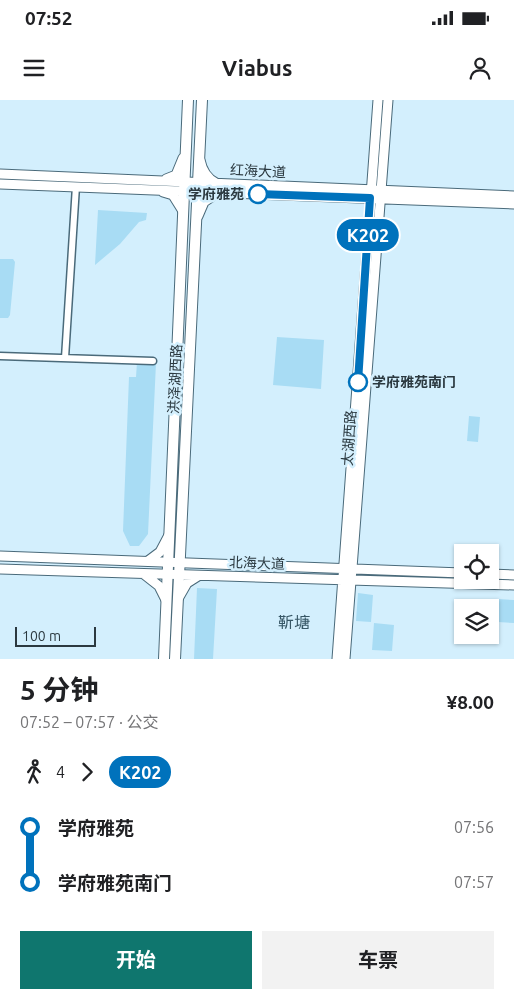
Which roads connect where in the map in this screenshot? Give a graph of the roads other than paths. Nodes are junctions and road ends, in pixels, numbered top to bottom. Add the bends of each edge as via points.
1 (188, 100) edge
2 (202, 100) edge
3 (378, 100) edge
4 (388, 100) edge
5 (200, 143) junction
6 (186, 146) junction
7 (199, 157) junction
8 (0, 174) edge
9 (163, 180) junction
10 (0, 184) edge
11 (76, 186) junction
12 (184, 186) junction
13 (198, 186) junction
14 (218, 187) junction
15 (148, 189) junction
16 (370, 195) junction
17 (381, 195) junction
18 (514, 196) edge
19 (514, 204) edge
20 (183, 212) junction
21 (196, 228) junction
22 (182, 232) junction
23 (0, 356) edge
24 (65, 358) junction
25 (153, 362) dead end
26 (182, 520) junction
27 (171, 521) junction
28 (170, 533) junction
29 (181, 548) junction
30 (0, 556) edge
31 (120, 560) junction
32 (147, 562) junction
33 (169, 562) junction
34 (180, 563) junction
35 (196, 564) junction
36 (222, 565) junction
37 (0, 569) edge
38 (390, 571) junction
39 (120, 573) junction
40 (454, 573) edge
41 (142, 574) junction
42 (169, 574) junction
43 (499, 574) edge
44 (180, 575) junction
45 (199, 575) junction
46 (348, 575) junction
47 (514, 575) edge
48 (222, 576) junction
49 (390, 581) junction
50 (514, 585) edge
51 (179, 597) junction
52 (167, 608) junction
53 (178, 614) junction
54 (164, 659) edge
55 (175, 659) edge
56 (337, 659) edge
57 (345, 659) edge

1 - 6 main road, 洪泽湖西路
2 - 5 main road, 洪泽湖西路
3 - 16 street, 太湖西路
4 - 17 street, 太湖西路
5 - 6 main road
5 - 7 main road, 洪泽湖西路
6 - 9 street via 176,175
6 - 12 main road, 洪泽湖西路
7 - 13 main road, 洪泽湖西路
7 - 14 street via 204,172
8 - 9 street, 红海大道
9 - 12 street, 红海大道
10 - 11 street, 红海大道
11 - 15 street, 红海大道
11 - 24 street
12 - 13 street, 红海大道
12 - 15 street, 红海大道
12 - 20 main road, 洪泽湖西路
13 - 14 street, 红海大道
13 - 21 main road, 洪泽湖西路
14 - 16 street, 红海大道
14 - 21 street via 204,202
15 - 20 street via 173,195
16 - 17 street, 红海大道
16 - 46 street, 太湖西路
17 - 18 street, 红海大道
17 - 19 street, 红海大道
17 - 46 street, 太湖西路
20 - 22 main road, 洪泽湖西路
21 - 22 main road
21 - 26 main road, 洪泽湖西路
22 - 27 main road, 洪泽湖西路
23 - 24 street
24 - 25 street
26 - 27 main road via 175,525
26 - 29 main road, 洪泽湖西路
27 - 28 main road, 洪泽湖西路
28 - 32 street via 160,552
28 - 33 main road, 洪泽湖西路
29 - 34 main road, 洪泽湖西路
29 - 35 street
30 - 31 street, 北海大道
31 - 32 street, 北海大道
31 - 39 street via 125,567
32 - 33 street, 北海大道
33 - 34 street, 北海大道
33 - 42 main road, 洪泽湖西路
34 - 35 street, 北海大道
34 - 44 main road, 洪泽湖西路
35 - 36 street, 北海大道
36 - 46 street, 北海大道
36 - 48 street
37 - 39 street, 北海大道
38 - 40 street, 北海大道
38 - 46 street, 北海大道
38 - 49 street
39 - 41 street, 北海大道
41 - 42 street, 北海大道
41 - 52 street via 159,586
42 - 44 street, 北海大道
42 - 52 main road, 洪泽湖西路
43 - 47 street
44 - 45 street, 北海大道
44 - 51 main road, 洪泽湖西路
45 - 48 street, 北海大道
45 - 51 street via 187,583
46 - 48 street, 北海大道
46 - 49 street, 北海大道
46 - 56 street, 太湖西路
46 - 57 street, 太湖西路
49 - 50 street, 北海大道
51 - 53 main road, 洪泽湖西路
52 - 53 main road
52 - 54 main road, 洪泽湖西路
53 - 55 main road, 洪泽湖西路

